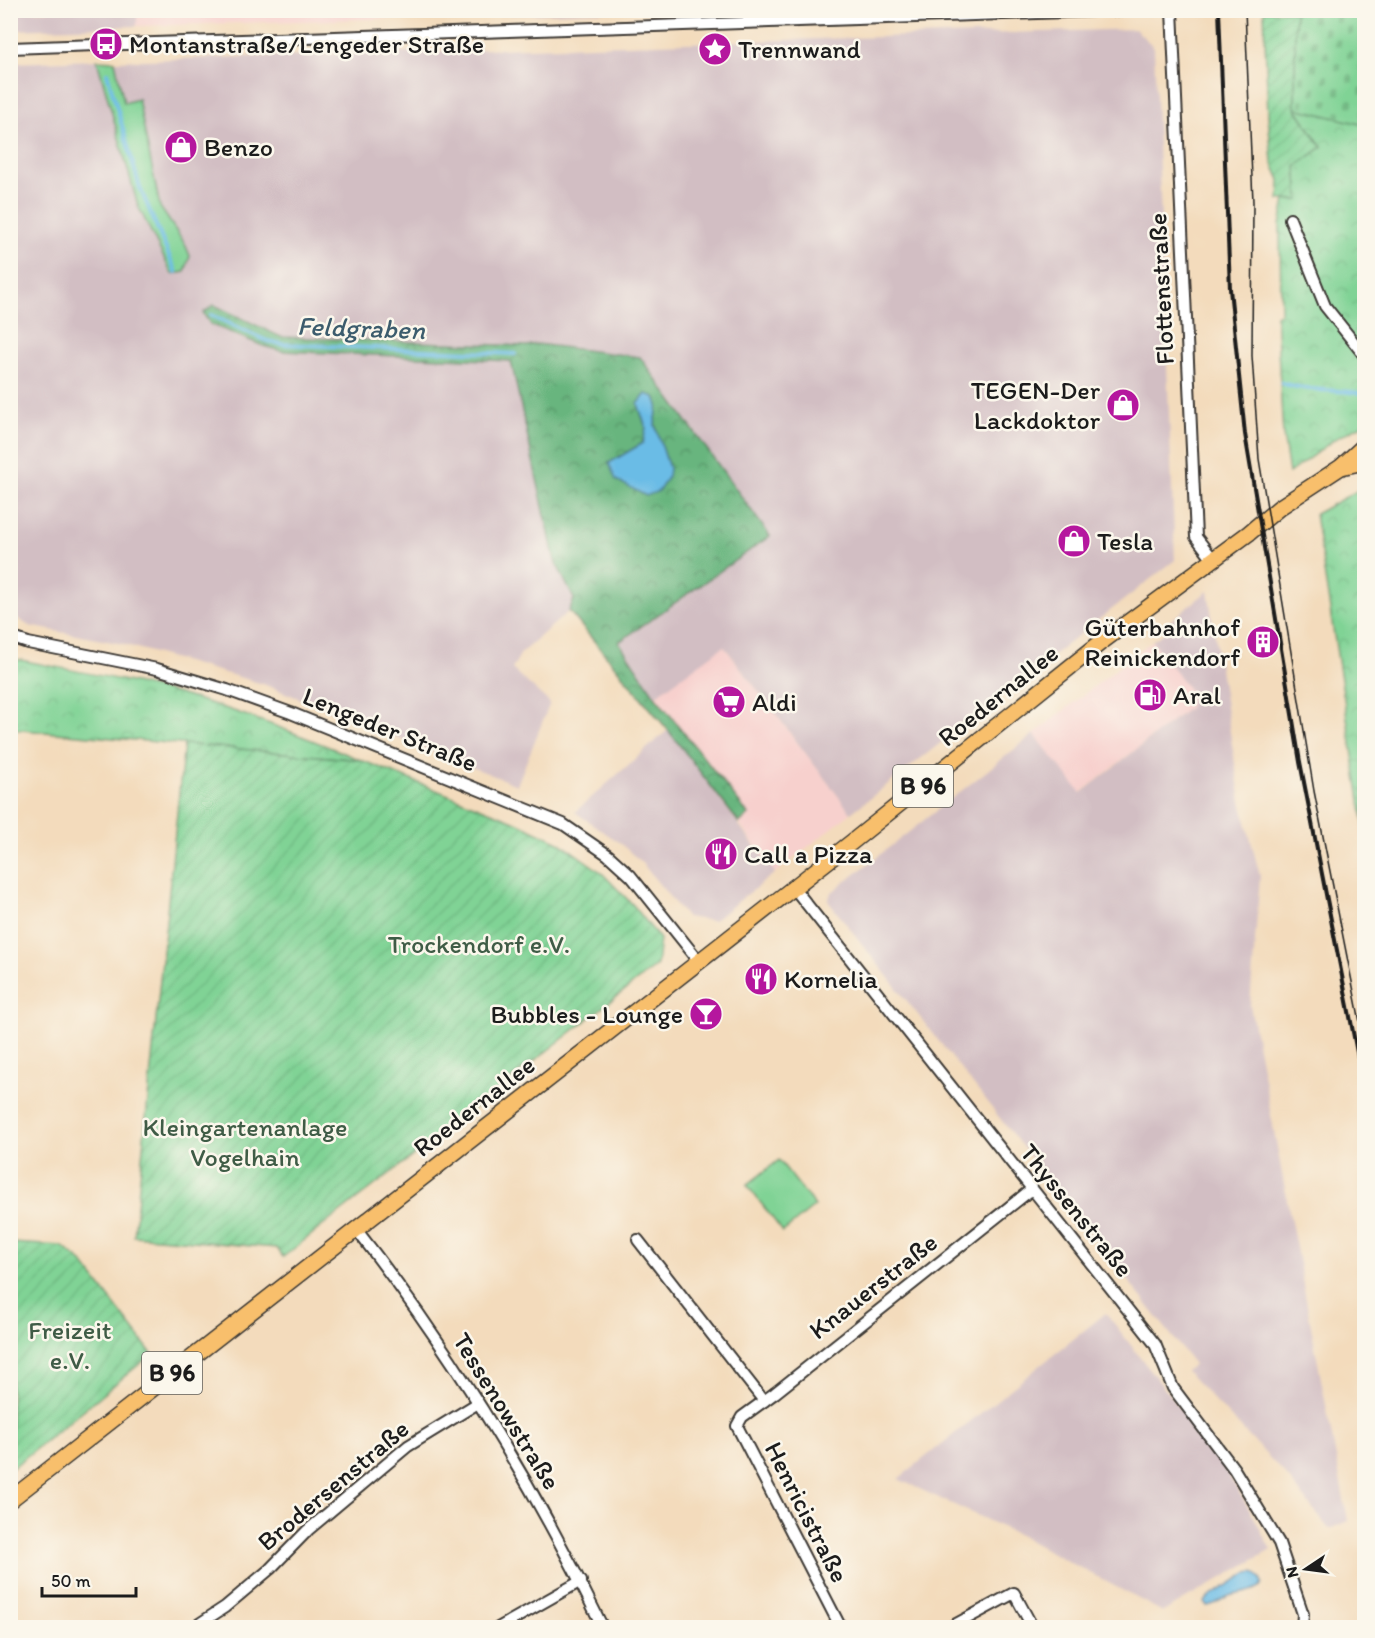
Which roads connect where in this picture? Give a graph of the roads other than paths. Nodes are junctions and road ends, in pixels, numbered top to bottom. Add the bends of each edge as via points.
1 (1123, 10) edge
2 (1172, 10) edge
3 (10, 48) edge
4 (1290, 219) dead end
5 (1365, 355) edge
6 (1365, 446) edge
7 (1365, 462) edge
8 (1341, 467) junction
9 (1213, 559) junction
10 (10, 637) edge
11 (794, 888) junction
12 (699, 961) junction
13 (1032, 1189) junction
14 (356, 1229) junction
15 (638, 1240) dead end
16 (764, 1401) junction
17 (478, 1403) junction
18 (739, 1422) joint
19 (10, 1500) edge
20 (581, 1581) junction
21 (193, 1628) edge
22 (498, 1628) edge
23 (603, 1628) edge
24 (841, 1628) edge
25 (949, 1628) edge
26 (1033, 1628) edge
27 (1302, 1628) edge

1 - 3 street
2 - 9 street, Flottenstraße via 1196,537
4 - 5 street via 1325,306
6 - 8 main road, Roedernallee / B 96
7 - 8 main road, Roedernallee / B 96
8 - 9 main road, Roedernallee / B 96 via 1280,507
9 - 11 main road, Roedernallee / B 96 via 1101,643
10 - 12 street, Lengeder Straße via 157,669 227,690 563,824 631,876
11 - 12 main road, Roedernallee / B 96
11 - 13 street, Thyssenstraße
12 - 14 main road, Roedernallee / B 96
13 - 16 street, Knauerstraße
13 - 27 street, Thyssenstraße via 1155,1344 1173,1388 1234,1469 1279,1543 1303,1614
14 - 17 street, Tessenowstraße
14 - 19 main road, Roedernallee / B 96
15 - 16 street
16 - 18 street, Knauerstraße
17 - 20 street, Tessenowstraße
17 - 21 street, Brodersenstraße via 408,1446 308,1530 270,1569
18 - 24 street, Henricistraße
20 - 22 street
20 - 23 street, Tessenowstraße
25 - 26 street via 1014,1593

